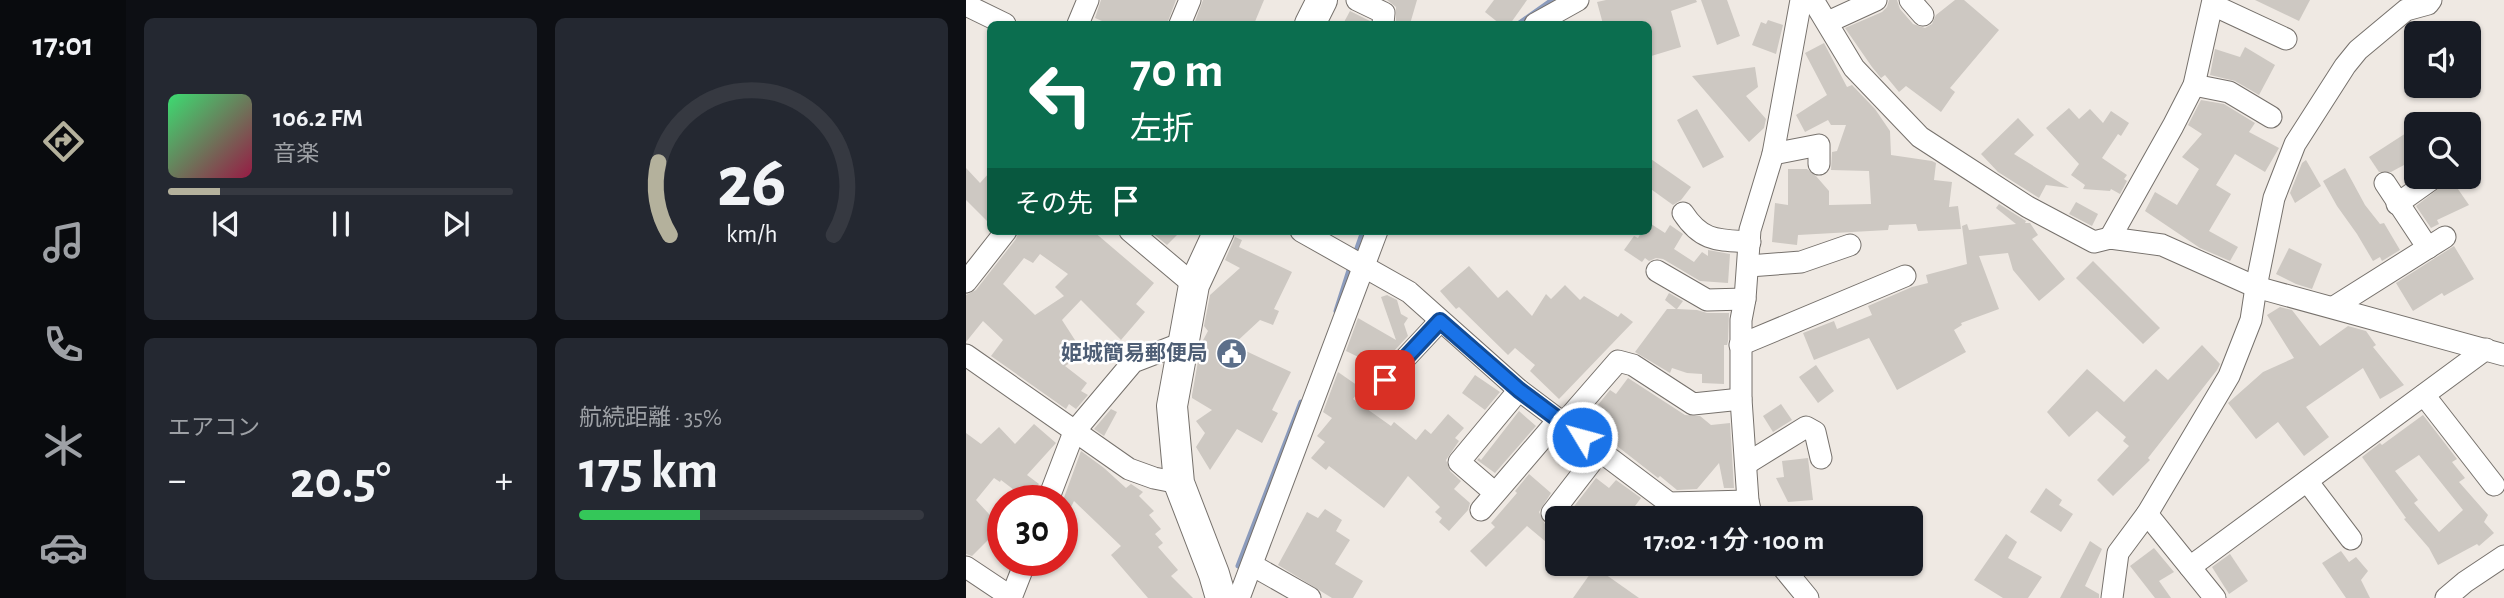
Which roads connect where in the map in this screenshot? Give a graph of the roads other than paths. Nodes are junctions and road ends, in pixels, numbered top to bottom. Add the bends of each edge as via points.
1 (1088, 0) edge
2 (1190, 0) edge
3 (1322, 0) edge
4 (1357, 0) edge
5 (1578, 0) edge
6 (1801, 0) edge
7 (1813, 0) edge
8 (1876, 0) edge
9 (2431, 0) edge
10 (2213, 3) edge
11 (966, 5) edge
12 (999, 21) edge
13 (1079, 21) edge
14 (1181, 21) edge
15 (1312, 21) edge
16 (1383, 21) edge
17 (1540, 21) edge
18 (1828, 22) junction
19 (2286, 39) dead end
20 (2194, 85) junction
21 (2271, 117) dead end
22 (1773, 154) junction
23 (1819, 164) dead end
24 (2385, 183) dead end
25 (2418, 189) edge
26 (2397, 204) junction
27 (1683, 213) dead end
28 (1003, 235) edge
29 (1135, 235) edge
30 (1217, 235) edge
31 (1308, 235) edge
32 (1375, 235) edge
33 (2110, 238) junction
34 (1750, 242) junction
35 (1850, 245) dead end
36 (1749, 266) junction
37 (1363, 267) junction
38 (1657, 271) dead end
39 (1905, 276) dead end
40 (966, 282) edge
41 (1194, 285) junction
42 (2256, 287) junction
43 (1745, 299) junction
44 (2334, 307) junction
45 (1440, 321) junction
46 (1185, 342) junction
47 (1740, 345) junction
48 (2495, 352) edge
49 (966, 355) edge
50 (1385, 380) dead end
51 (1519, 390) junction
52 (2424, 395) junction
53 (1741, 399) junction
54 (1562, 421) junction
55 (1074, 432) junction
56 (1601, 451) junction
57 (1821, 458) dead end
58 (1746, 464) junction
59 (2307, 481) junction
60 (1179, 483) junction
61 (1054, 485) edge
62 (2494, 485) dead end
63 (1495, 493) junction
64 (1558, 506) edge
65 (1710, 506) edge
66 (1750, 506) edge
67 (1481, 510) dead end
68 (2147, 514) junction
69 (2351, 539) dead end
70 (2504, 556) edge
71 (1252, 565) junction
72 (966, 567) edge
73 (2190, 567) junction
74 (1020, 576) edge
75 (1790, 576) edge
76 (1011, 598) edge
77 (1221, 598) edge
78 (1239, 598) edge
79 (1310, 598) edge
80 (1808, 598) edge
81 (2112, 598) edge
82 (2215, 598) edge
83 (2446, 598) edge

1 - 13 street
2 - 14 street
3 - 15 main road
4 - 16 street via 1384,13
5 - 17 street
6 - 22 street
7 - 18 street
8 - 18 street
9 - 42 street via 2406,10 2358,50 2295,144 2274,198
10 - 19 street
10 - 20 street
11 - 12 street
18 - 33 street via 1854,68 1920,137 2072,231 2094,242
20 - 21 street via 2229,92
20 - 33 street
22 - 23 street via 1819,145
22 - 34 street via 1752,220
24 - 26 street
25 - 26 street
26 - 44 street via 2437,242
27 - 34 street via 1697,231 1712,239
28 - 40 street
29 - 41 street
30 - 41 main road
31 - 37 street
32 - 37 street
33 - 42 street via 2162,246
34 - 36 street
35 - 36 street via 1801,262
36 - 43 street
37 - 45 street via 1409,292
37 - 71 street
38 - 43 street via 1707,300
39 - 47 street
41 - 46 main road
42 - 44 street
42 - 68 street via 2252,320 2229,376
43 - 47 street
44 - 48 street
45 - 50 street
45 - 51 street
46 - 55 street via 1133,362
46 - 60 main road via 1172,406
47 - 53 street
48 - 52 street
49 - 55 street
51 - 54 street
51 - 63 street via 1459,462
52 - 59 street
52 - 62 street
53 - 54 street via 1693,404 1633,365 1618,361
53 - 58 street
54 - 56 street
54 - 63 street
55 - 60 street via 1129,469
55 - 61 street
56 - 64 street
56 - 65 street via 1669,503
57 - 58 street via 1815,432 1805,427
58 - 66 street
59 - 69 street
59 - 73 street
60 - 77 main road
63 - 67 street
68 - 73 street
68 - 81 street via 2118,553
70 - 83 street
71 - 78 street
71 - 79 street
72 - 76 street
73 - 82 street
74 - 76 street
75 - 80 street

